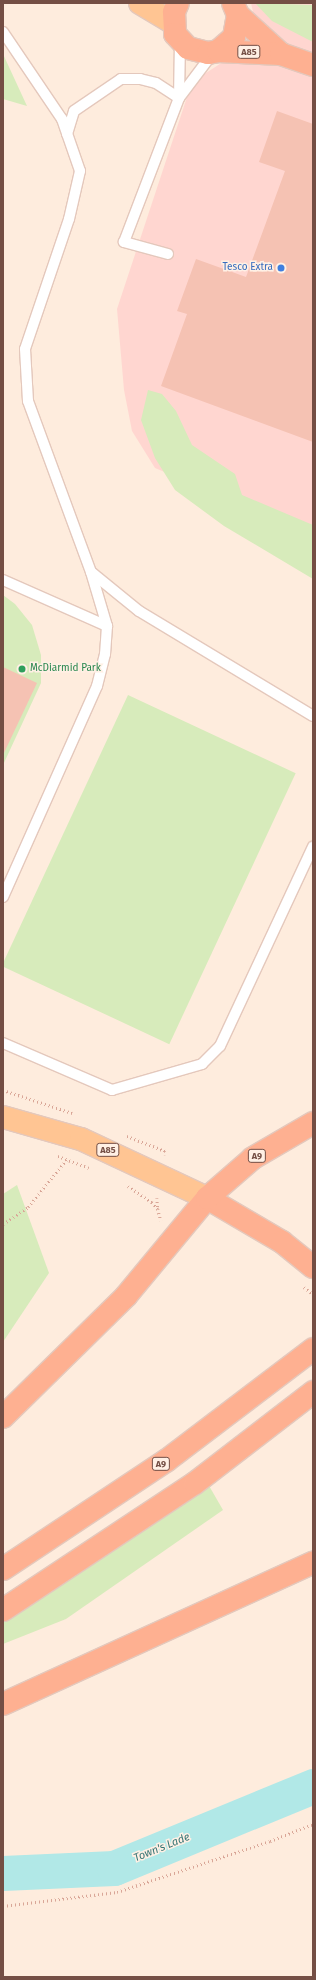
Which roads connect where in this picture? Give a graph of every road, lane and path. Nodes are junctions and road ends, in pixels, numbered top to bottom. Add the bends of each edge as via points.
1 (140, 3) edge
2 (236, 9) edge
3 (177, 22) edge
4 (3, 32) edge
5 (216, 52) junction
6 (281, 54) junction
7 (313, 65) edge
8 (179, 98) junction
9 (67, 134) junction
10 (168, 254) dead end
11 (91, 572) junction
12 (3, 580) edge
13 (107, 626) junction
14 (313, 716) edge
15 (313, 847) edge
16 (3, 897) edge
17 (3, 1043) edge
18 (3, 1117) edge
19 (313, 1123) edge
20 (54, 1154) dead end
21 (67, 1159) junction
22 (93, 1169) dead end
23 (124, 1184) dead end
24 (207, 1198) junction
25 (3, 1224) edge
26 (177, 1234) junction
27 (313, 1267) edge
28 (313, 1349) edge
29 (313, 1392) edge
30 (3, 1417) edge
31 (313, 1563) edge
32 (3, 1569) edge
33 (3, 1610) edge
34 (3, 1704) edge
35 (313, 1824) edge
36 (3, 1906) edge

1 - 3 main road
2 - 5 highway via 234,37
2 - 6 highway, A85
3 - 5 highway via 197,52
3 - 8 lane
4 - 9 lane via 62,119
5 - 6 highway, A85
5 - 8 lane
6 - 7 highway, A85
8 - 9 lane via 156,83 140,79 120,79 74,111
8 - 10 lane via 124,242
9 - 11 lane via 80,171 69,219 25,349 28,401
11 - 13 lane
11 - 14 lane via 139,610
12 - 13 lane
13 - 16 lane via 105,654 97,686
15 - 17 lane via 220,1046 202,1064 112,1090
18 - 24 main road, A85 via 80,1139
19 - 24 highway, A9 via 254,1158
20 - 21 path
21 - 22 path
21 - 25 path via 28,1207
23 - 26 path via 149,1199 158,1209 161,1226
24 - 26 highway, A9
24 - 27 highway, A85 via 282,1242
26 - 30 highway, A9 via 126,1296
28 - 32 highway, A9 via 167,1460
29 - 33 highway via 196,1483
31 - 34 highway
35 - 36 path via 117,1892

